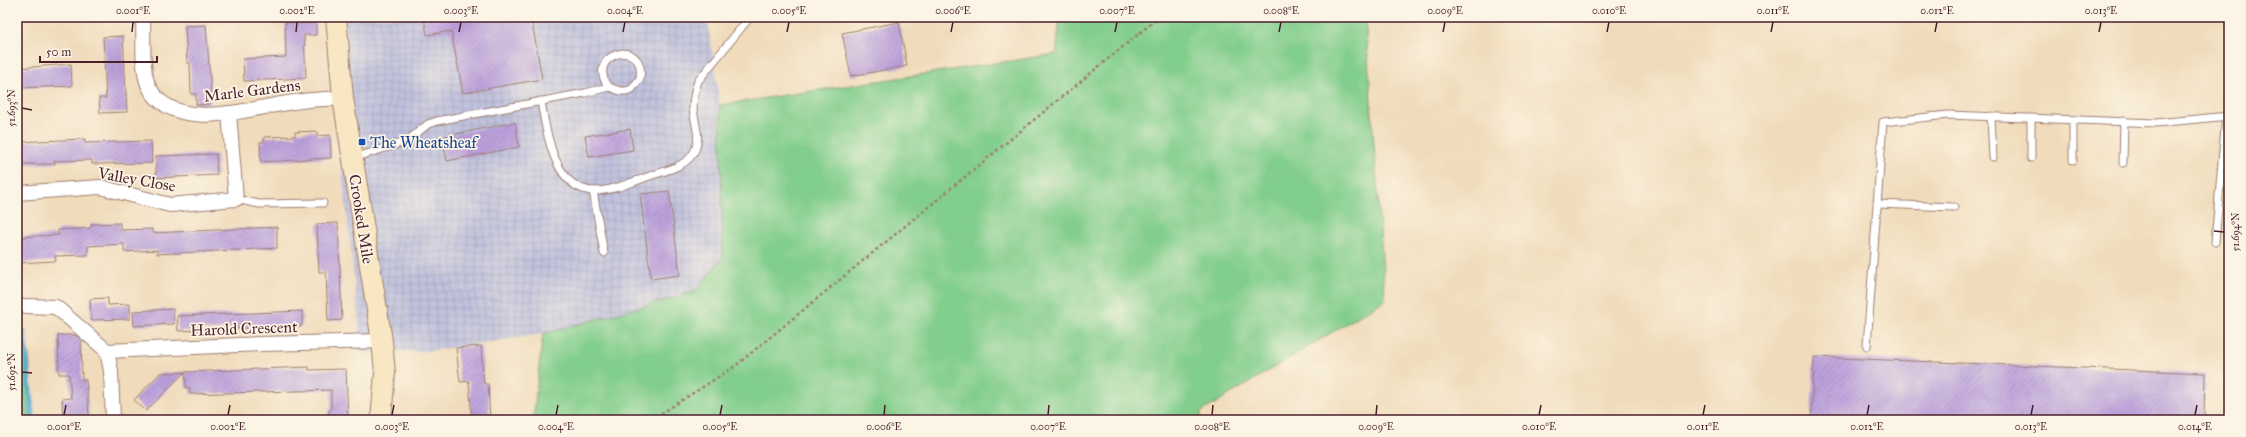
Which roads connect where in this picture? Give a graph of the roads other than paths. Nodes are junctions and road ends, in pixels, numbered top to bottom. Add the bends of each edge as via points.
1 (143, 17) edge
2 (336, 17) edge
3 (750, 17) edge
4 (609, 87) junction
5 (343, 98) junction
6 (541, 102) junction
7 (229, 113) junction
8 (1991, 116) junction
9 (2228, 116) edge
10 (2031, 118) junction
11 (2073, 120) junction
12 (2124, 121) junction
13 (1993, 156) dead end
14 (2031, 158) dead end
15 (352, 159) junction
16 (2073, 160) dead end
17 (2122, 162) dead end
18 (593, 191) junction
19 (17, 193) edge
20 (236, 199) junction
21 (323, 203) dead end
22 (1877, 204) junction
23 (1954, 208) dead end
24 (2215, 242) dead end
25 (604, 253) dead end
26 (26, 306) dead end
27 (382, 341) junction
28 (1867, 346) dead end
29 (107, 351) junction
30 (113, 420) edge
31 (382, 420) edge

1 - 7 street, Marle Gardens via 148,85 157,99 172,109 188,114
2 - 5 main road, Crooked Mile
3 - 18 lane via 698,81 694,93 698,144 694,154 678,166 618,187
4 - 4 lane via 620,92 632,89 637,84 641,71 636,60 625,53 618,53 607,60 603,77
4 - 6 lane
5 - 7 street, Marle Gardens via 294,102
5 - 15 main road, Crooked Mile
6 - 15 lane via 437,121 428,124 407,141
6 - 18 lane via 546,132 558,166 577,185
7 - 20 street
8 - 10 lane
8 - 13 lane
8 - 22 lane via 1948,115 1883,122
9 - 12 lane via 2156,122
9 - 24 lane
10 - 11 lane
10 - 14 lane
11 - 12 lane
11 - 16 lane
12 - 17 lane
15 - 27 main road, Crooked Mile
18 - 25 lane
19 - 20 street, Valley Close via 100,187 170,205
20 - 21 lane via 259,204
22 - 23 lane
22 - 28 lane
26 - 29 street via 56,307
27 - 29 street, Harold Crescent
27 - 31 main road, Crooked Mile
29 - 30 street via 111,371

